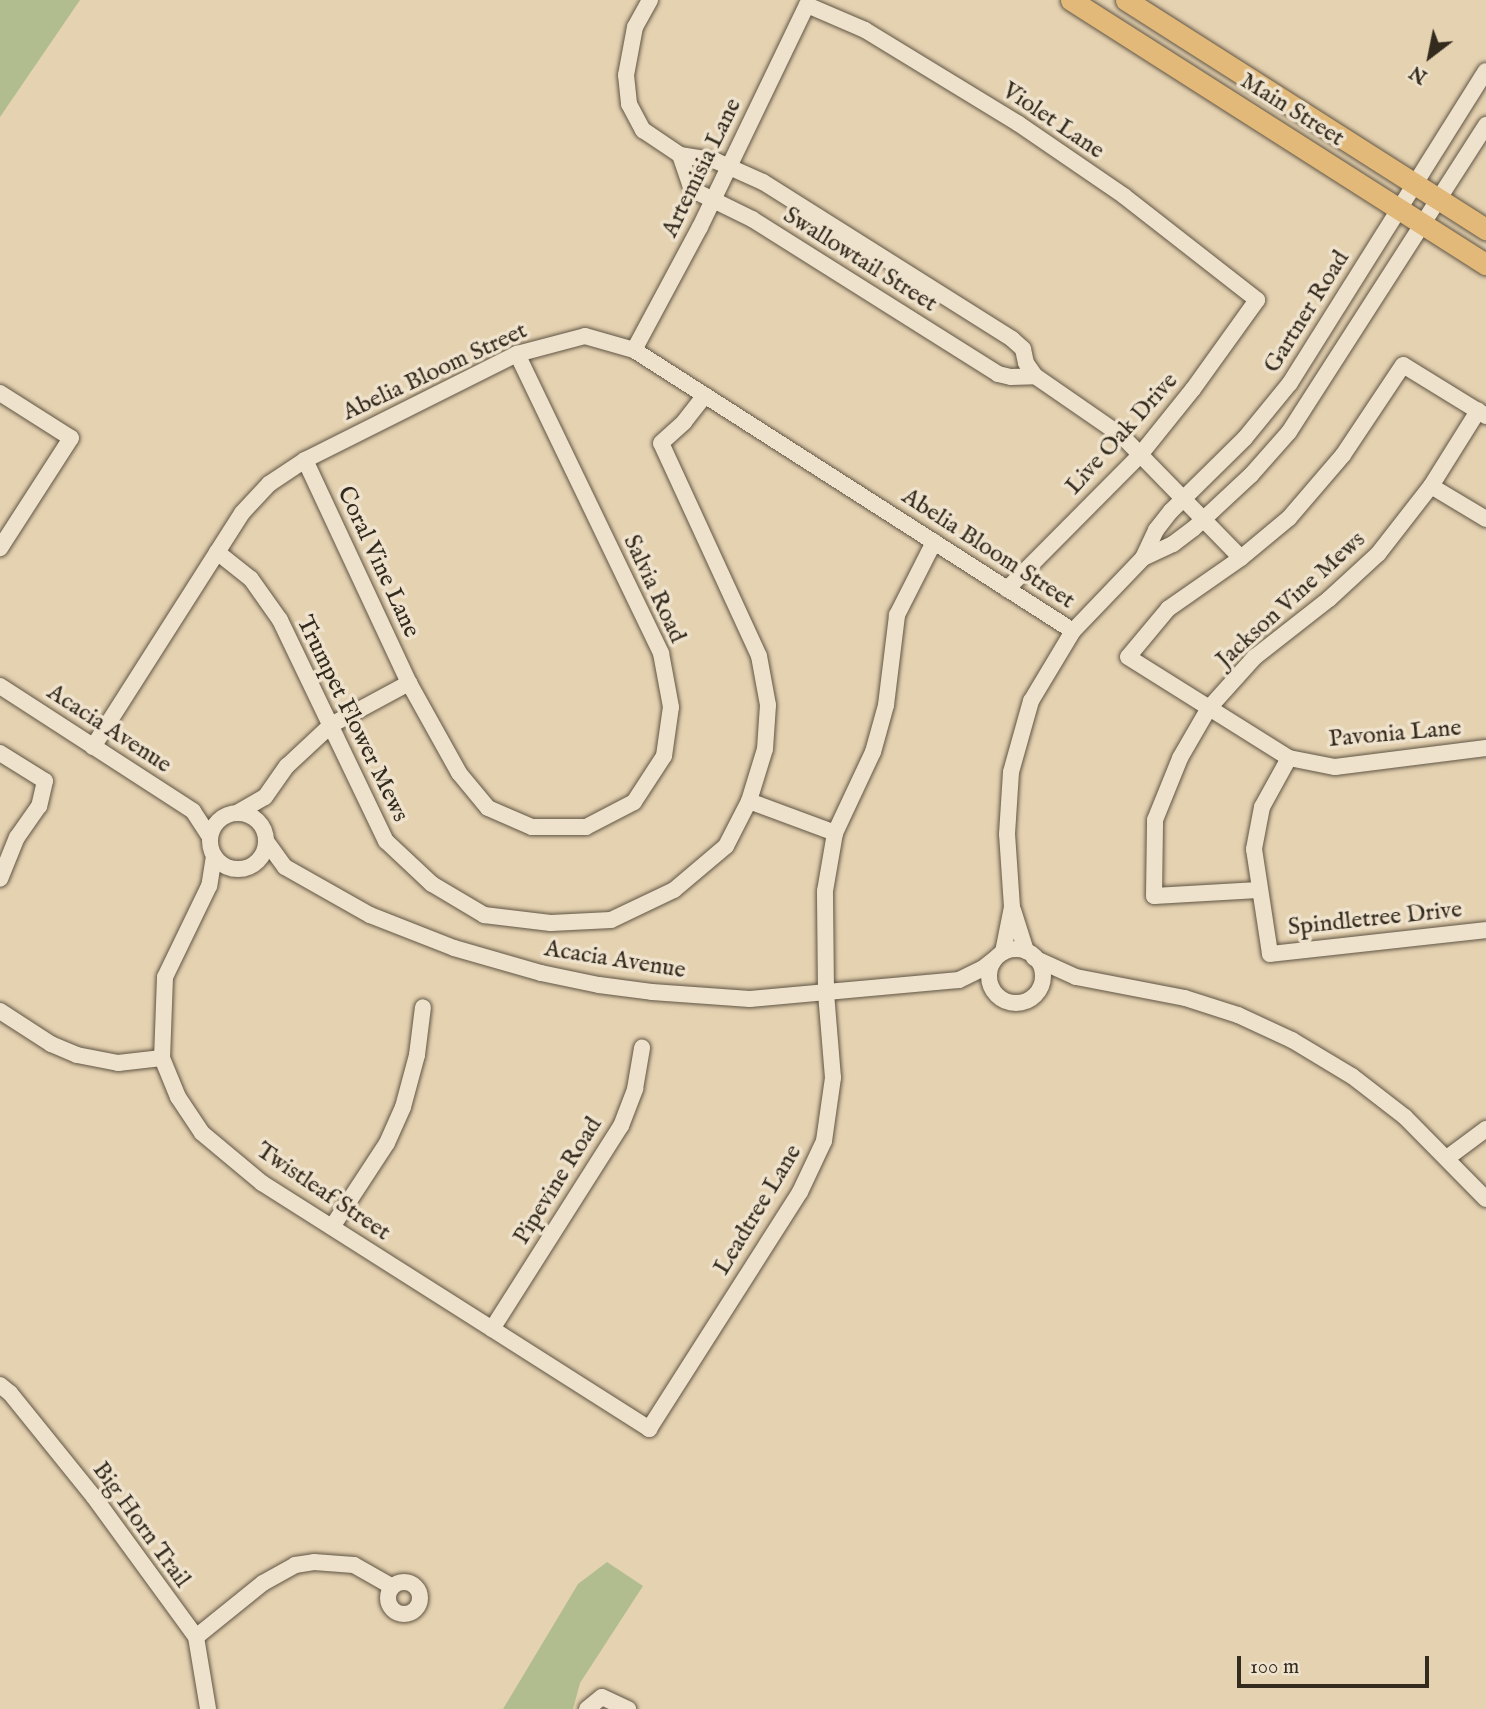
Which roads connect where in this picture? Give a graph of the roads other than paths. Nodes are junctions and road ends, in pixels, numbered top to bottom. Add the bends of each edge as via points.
1 (650, 0) edge
2 (1071, 0) edge
3 (1126, 0) edge
4 (807, 5) joint
5 (1486, 71) edge
6 (1486, 125) edge
7 (680, 155) junction
8 (728, 167) junction
9 (1415, 184) junction
10 (1439, 199) junction
11 (713, 200) junction
12 (1399, 209) junction
13 (1423, 224) junction
14 (1486, 229) edge
15 (1486, 264) edge
16 (1257, 300) joint
17 (634, 350) junction
18 (517, 354) junction
19 (1035, 376) junction
20 (0, 393) edge
21 (705, 395) junction
22 (1482, 414) edge
23 (1140, 455) junction
24 (305, 460) junction
25 (1431, 486) junction
26 (1183, 499) junction
27 (1202, 519) junction
28 (1486, 519) edge
29 (934, 542) junction
30 (0, 548) edge
31 (217, 552) junction
32 (1143, 558) junction
33 (1241, 558) junction
34 (1007, 589) junction
35 (1073, 631) junction
36 (409, 684) junction
37 (0, 686) edge
38 (1209, 708) junction
39 (331, 725) junction
40 (93, 747) junction
41 (1486, 748) edge
42 (0, 753) edge
43 (1289, 758) junction
44 (265, 797) junction
45 (749, 801) junction
46 (193, 811) junction
47 (232, 814) junction
48 (835, 833) junction
49 (265, 836) junction
50 (210, 837) junction
51 (214, 856) junction
52 (255, 863) junction
53 (285, 867) junction
54 (238, 869) junction
55 (0, 879) edge
56 (209, 886) junction
57 (1258, 890) junction
58 (1012, 907) junction
59 (1486, 930) edge
60 (1030, 955) junction
61 (999, 956) junction
62 (1076, 977) junction
63 (959, 980) junction
64 (1043, 987) junction
65 (826, 992) junction
66 (999, 997) junction
67 (423, 1007) dead end
68 (0, 1012) edge
69 (642, 1048) dead end
70 (162, 1058) junction
71 (1486, 1129) edge
72 (1447, 1158) junction
73 (1486, 1199) edge
74 (332, 1227) junction
75 (492, 1329) junction
76 (0, 1385) edge
77 (649, 1429) joint
78 (391, 1586) dead end
79 (196, 1637) junction
80 (208, 1709) edge
81 (587, 1709) edge
82 (628, 1709) edge

1 - 7 street, Swallowtail Street via 635,26 626,75 629,104 643,130
2 - 12 main road, Main Street
3 - 9 main road, Main Street
4 - 8 street, Artemisia Lane
4 - 16 street, Violet Lane via 865,30 1019,124 1124,196
5 - 9 street, Gartner Road
6 - 10 street, Gartner Road
7 - 8 street, Swallowtail Street via 707,158
7 - 11 street, Swallowtail Street via 690,184
8 - 11 street, Artemisia Lane
8 - 19 street, Swallowtail Street via 764,182 1012,339 1023,349
9 - 10 main road, Main Street
9 - 12 street, Gartner Road
10 - 13 street, Gartner Road
10 - 14 main road, Main Street
11 - 17 street, Artemisia Lane
11 - 19 street, Swallowtail Street via 752,219 998,374
12 - 13 main road, Main Street
12 - 26 street, Gartner Road via 1290,383 1245,438
13 - 15 main road, Main Street
13 - 27 street, Gartner Road via 1289,432 1251,475
16 - 23 street, Live Oak Drive
17 - 18 street, Abelia Bloom Street via 586,336
17 - 21 street, Abelia Bloom Street
18 - 24 street, Abelia Bloom Street
18 - 36 street, Salvia Road via 661,653 671,707 664,756 634,802 586,827 532,827 488,808 460,773
19 - 23 street, Swallowtail Street via 1122,436
20 - 30 street via 71,438
21 - 29 street, Abelia Bloom Street
21 - 45 street, Trumpet Flower Mews via 661,443 760,656 768,705
22 - 25 street, Jackson Vine Mews
22 - 33 street via 1403,365 1343,454 1289,517
23 - 26 street, Swallowtail Street
23 - 34 street, Live Oak Drive
24 - 31 street, Abelia Bloom Street via 268,484
24 - 36 street, Coral Vine Lane
25 - 28 street
25 - 38 street, Jackson Vine Mews via 1378,554 1255,657
26 - 27 street, Swallowtail Street
26 - 32 street, Gartner Road via 1156,530
27 - 32 street, Gartner Road via 1173,544
27 - 33 street, Swallowtail Street
29 - 34 street, Abelia Bloom Street
29 - 48 street, Leadtree Lane via 897,615 887,705 873,752
31 - 39 street, Trumpet Flower Mews via 251,579 280,620
31 - 40 street, Abelia Bloom Street
32 - 35 street, Gartner Road
33 - 38 street, Pavonia Lane via 1168,609 1128,657
34 - 35 street, Abelia Bloom Street
35 - 58 street, Gartner Road via 1031,701 1011,772 1007,834
36 - 39 street
37 - 40 street, Acacia Avenue
38 - 43 street, Pavonia Lane
38 - 57 street, Jackson Vine Mews via 1180,758 1155,820 1154,896
39 - 44 street via 287,766
39 - 45 street, Trumpet Flower Mews via 386,841 432,884 484,915 551,923 611,920 674,890 726,846
40 - 46 street, Acacia Avenue
41 - 43 street, Pavonia Lane via 1335,766
42 - 55 street via 45,781 39,806 17,838
43 - 57 street via 1262,807 1254,849
44 - 47 street
44 - 49 street
45 - 48 street
46 - 47 street, Acacia Avenue
46 - 50 street, Acacia Avenue
47 - 49 street via 254,818
47 - 50 street via 219,820
48 - 65 street, Leadtree Lane via 825,891
49 - 52 street via 261,857
49 - 53 street, Acacia Avenue
50 - 51 street
51 - 54 street
51 - 56 street, Twistleaf Street
52 - 53 street, Acacia Avenue
52 - 54 street
53 - 65 street, Acacia Avenue via 370,915 454,948 541,974 700,996 750,999
54 - 56 street
56 - 70 street, Twistleaf Street via 165,977
57 - 59 street, Spindletree Drive via 1270,954
58 - 60 street
58 - 61 street
60 - 61 street
60 - 62 street
60 - 64 street via 1042,967
61 - 63 street
61 - 66 street via 988,977
62 - 64 street
62 - 72 street via 1185,998 1238,1015 1292,1040 1352,1076 1405,1117
63 - 65 street, Acacia Avenue
63 - 66 street
64 - 66 street via 1027,1001 1016,1003
65 - 77 street, Leadtree Lane via 833,1078 824,1142 800,1192
67 - 74 street via 417,1055 403,1107 387,1143
68 - 70 street via 77,1055 118,1063
69 - 75 street, Pipevine Road via 635,1089 621,1126
70 - 74 street, Twistleaf Street via 178,1097 202,1133 262,1183
71 - 72 street
72 - 73 street
74 - 75 street, Twistleaf Street
75 - 77 street, Twistleaf Street
76 - 79 street, Big Horn Trail via 86,1487
78 - 79 street via 354,1565 295,1565 262,1583
79 - 80 street, Big Horn Trail
81 - 82 street via 602,1698

